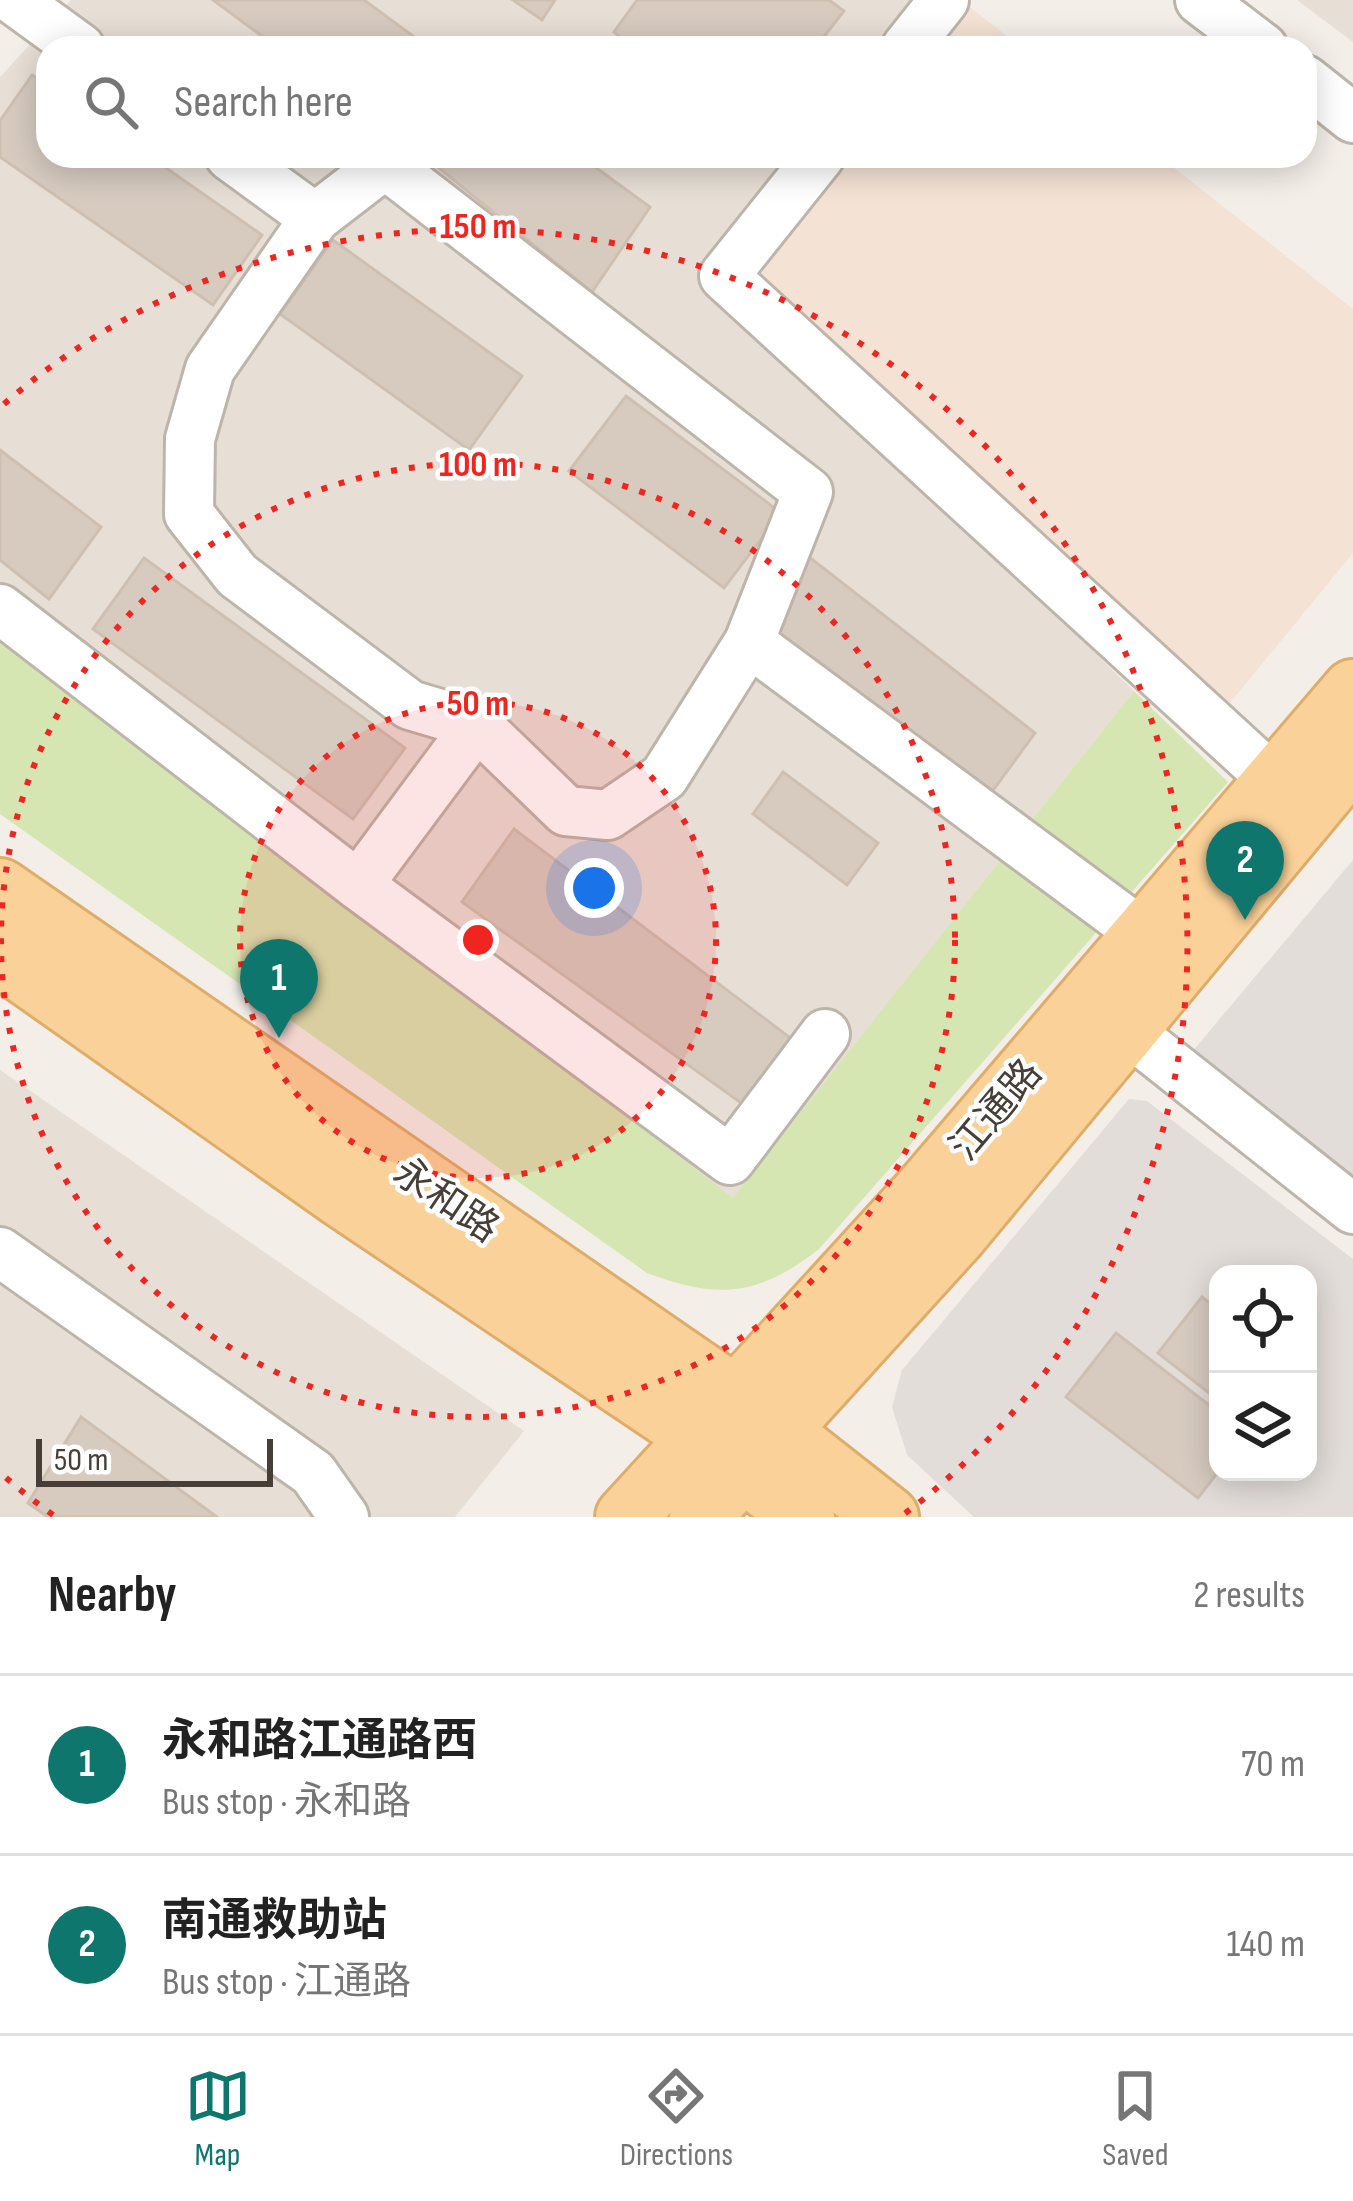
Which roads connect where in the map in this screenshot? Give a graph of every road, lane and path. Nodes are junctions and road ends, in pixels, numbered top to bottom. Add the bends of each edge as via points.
1 (944, 0) edge
2 (6, 2) edge
3 (1214, 4) edge
4 (61, 36) edge
5 (916, 36) edge
6 (1250, 36) edge
7 (1317, 90) edge
8 (1353, 118) edge
9 (246, 168) edge
10 (380, 168) edge
11 (390, 168) edge
12 (810, 168) edge
13 (315, 218) junction
14 (0, 609) edge
15 (749, 642) junction
16 (1353, 691) edge
17 (477, 725) junction
18 (1353, 757) edge
19 (1275, 781) junction
20 (358, 885) junction
21 (0, 889) edge
22 (1143, 934) junction
23 (0, 956) edge
24 (1127, 1030) junction
25 (825, 1034) dead end
26 (1353, 1209) edge
27 (0, 1252) edge
28 (739, 1434) junction
29 (344, 1517) edge
30 (626, 1517) edge
31 (700, 1517) edge
32 (804, 1517) edge
33 (888, 1517) edge

1 - 5 street
2 - 4 street
3 - 6 street
7 - 8 street
9 - 13 street
10 - 13 street
11 - 15 street via 808,492
12 - 19 street via 724,276
13 - 17 street via 210,369 190,439 190,514 237,575 410,704
14 - 20 street
15 - 17 street via 664,777 608,815 566,811
15 - 22 street
16 - 19 main road, 江通路
17 - 20 street
18 - 24 main road, 江通路
19 - 22 main road, 江通路
20 - 25 street via 730,1160
21 - 28 main road, 永和路
22 - 28 main road, 江通路 via 925,1190
23 - 28 main road, 永和路 via 339,1195
24 - 26 street
24 - 28 main road, 江通路
27 - 29 street via 313,1474
28 - 30 main road, 江通路
28 - 31 main road, 江通路
28 - 32 main road, 永和路
28 - 33 main road, 永和路

